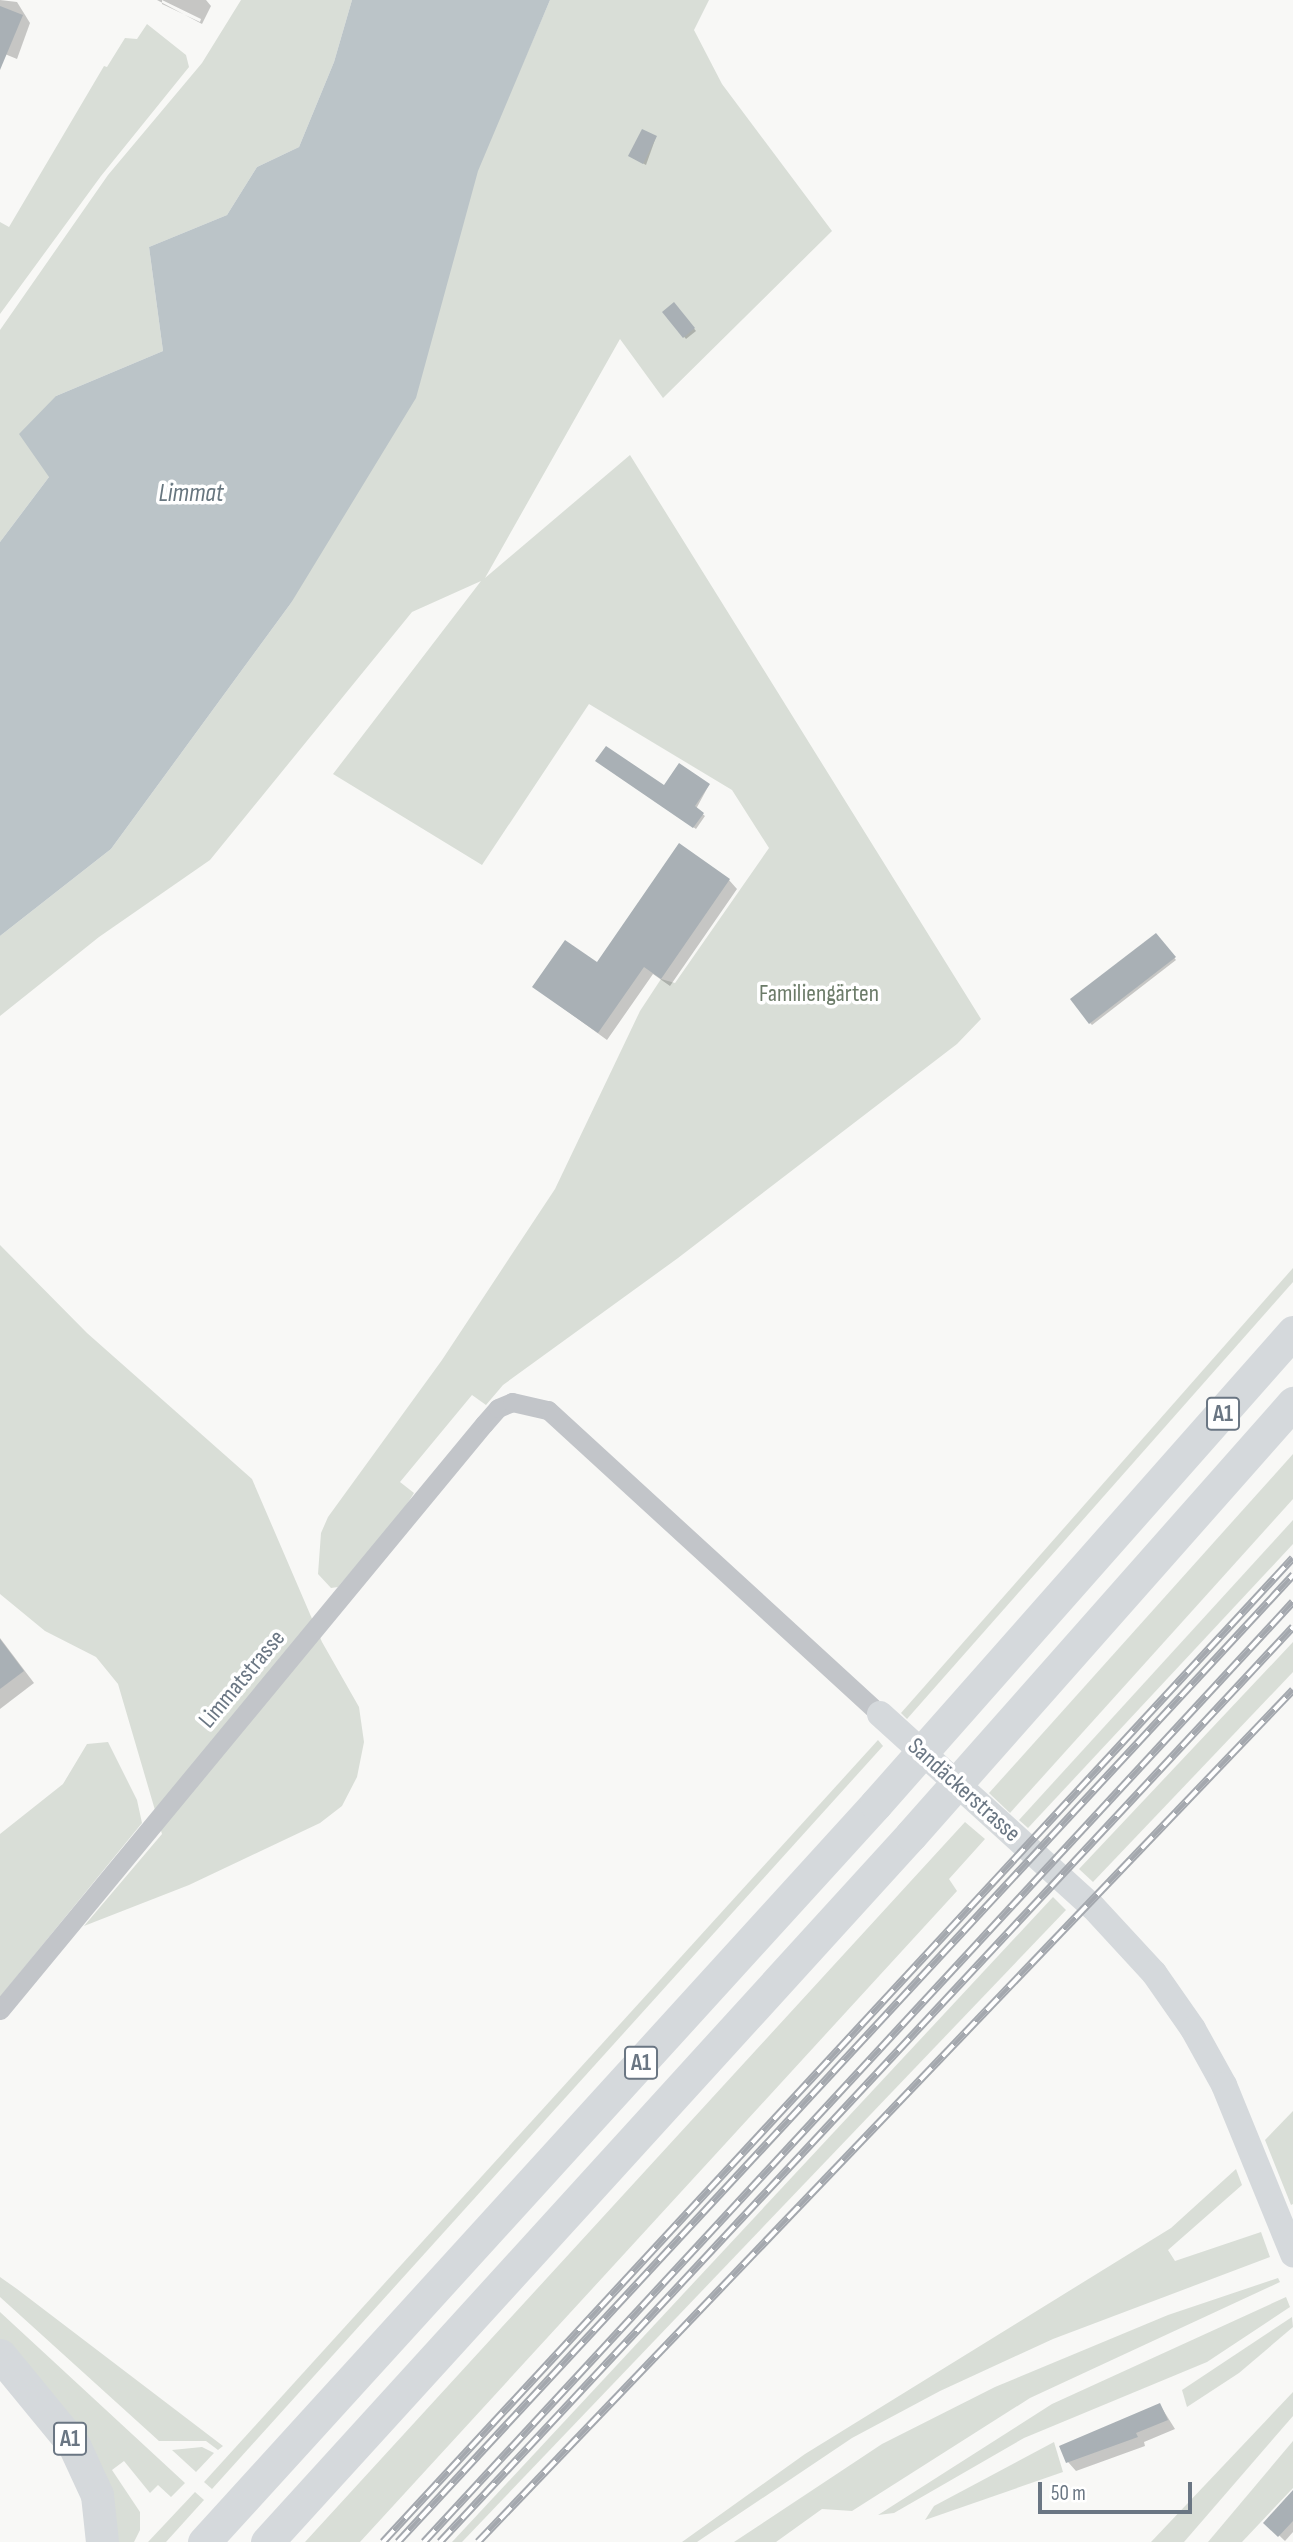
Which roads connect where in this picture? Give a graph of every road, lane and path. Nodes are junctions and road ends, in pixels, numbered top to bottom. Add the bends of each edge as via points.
1 (1293, 1332) edge
2 (1293, 1403) edge
3 (534, 1404) joint
4 (880, 1714) joint
5 (0, 2010) edge
6 (1293, 2254) edge
7 (0, 2355) edge
8 (102, 2542) edge
9 (204, 2542) edge
10 (267, 2542) edge

1 - 9 highway, A1 via 895,1783
2 - 10 highway, A1 via 1013,1722
3 - 4 street, Sandäckerstrasse via 548,1410
3 - 5 street, Limmatstrasse via 512,1402 498,1408
4 - 6 street, Sandäckerstrasse via 1093,1907 1154,1973 1224,2085
7 - 8 highway, A1 via 74,2445 97,2495

